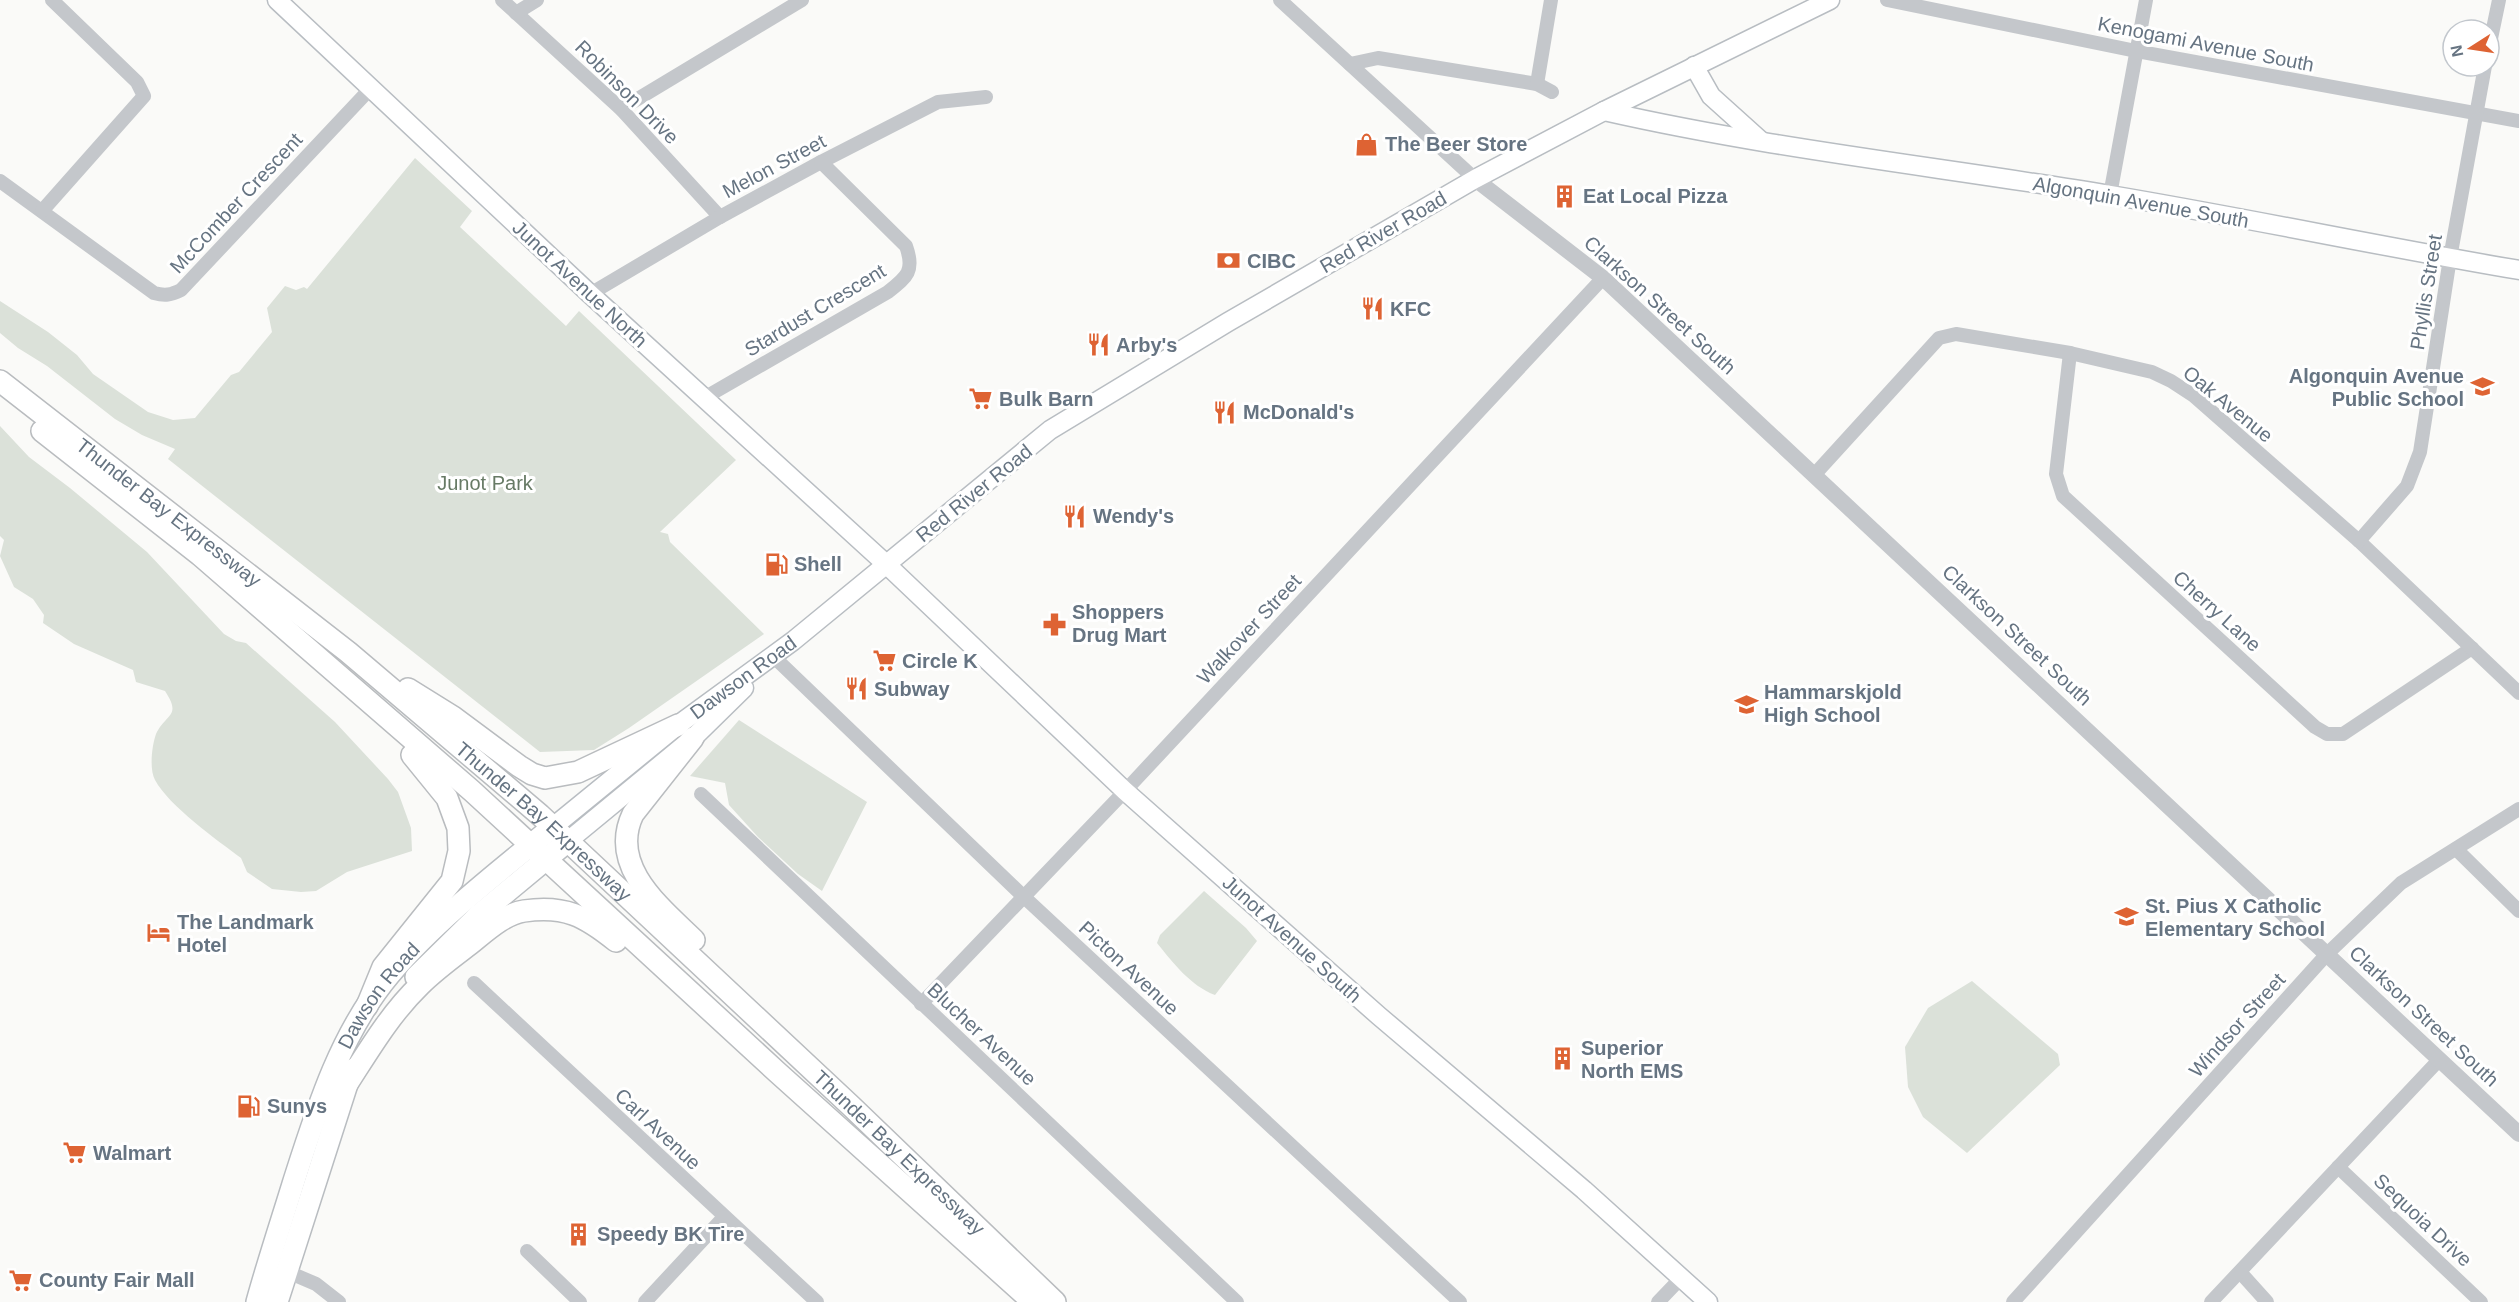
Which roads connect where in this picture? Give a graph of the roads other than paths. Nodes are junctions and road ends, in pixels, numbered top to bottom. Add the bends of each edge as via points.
1 (52, 0) edge
2 (277, 0) edge
3 (502, 0) edge
4 (537, 0) edge
5 (802, 0) edge
6 (1280, 0) edge
7 (1551, 0) edge
8 (1830, 0) edge
9 (1887, 0) edge
10 (2146, 0) edge
11 (2499, 0) edge
12 (516, 12) junction
13 (2495, 18) edge
14 (2136, 51) junction
15 (1350, 64) junction
16 (1694, 66) junction
17 (2483, 78) edge
18 (1537, 84) junction
19 (370, 88) junction
20 (1552, 92) dead end
21 (986, 97) dead end
22 (621, 109) junction
23 (1604, 111) junction
24 (2476, 114) junction
25 (2519, 121) edge
26 (1761, 141) junction
27 (821, 162) junction
28 (1475, 179) junction
29 (0, 181) edge
30 (2110, 195) junction
31 (42, 211) junction
32 (720, 217) junction
33 (2450, 258) junction
34 (2519, 270) edge
35 (1603, 278) junction
36 (590, 294) junction
37 (2070, 353) junction
38 (0, 381) edge
39 (704, 398) junction
40 (0, 399) edge
41 (1815, 474) junction
42 (2359, 541) junction
43 (886, 564) junction
44 (793, 641) junction
45 (2472, 648) junction
46 (348, 651) junction
47 (774, 658) junction
48 (340, 678) junction
49 (2519, 693) edge
50 (685, 732) junction
51 (1125, 791) junction
52 (701, 794) dead end
53 (2519, 809) edge
54 (561, 834) junction
55 (2456, 849) junction
56 (539, 852) junction
57 (1023, 896) junction
58 (2519, 911) edge
59 (2327, 954) junction
60 (474, 983) dead end
61 (921, 1004) junction
62 (367, 1006) junction
63 (766, 1025) junction
64 (739, 1038) junction
65 (2439, 1060) junction
66 (346, 1084) junction
67 (2519, 1134) edge
68 (2338, 1167) junction
69 (724, 1217) junction
70 (527, 1251) dead end
71 (277, 1267) junction
72 (2240, 1272) junction
73 (1682, 1277) junction
74 (257, 1302) edge
75 (277, 1302) edge
76 (339, 1302) edge
77 (580, 1302) edge
78 (645, 1302) edge
79 (817, 1302) edge
80 (1032, 1302) edge
81 (1056, 1302) edge
82 (1237, 1302) edge
83 (1460, 1302) edge
84 (1658, 1302) edge
85 (1708, 1302) edge
86 (2013, 1302) edge
87 (2211, 1302) edge
88 (2267, 1302) edge
89 (2481, 1302) edge

1 - 31 street via 137,82 144,96
2 - 19 main road, Junot Avenue North
3 - 12 street, Robinson Drive
4 - 12 street
5 - 22 street
6 - 15 street
7 - 18 street
8 - 16 main road, Red River Road
9 - 14 street, Kenogami Avenue South
10 - 14 street
11 - 13 street
12 - 22 street, Robinson Drive
14 - 24 street, Kenogami Avenue South
14 - 30 street
15 - 18 street via 1378,58
15 - 28 street
16 - 23 main road, Red River Road
16 - 26 main road via 1710,96
17 - 24 street, Phyllis Street
18 - 20 street
19 - 31 street, McComber Crescent via 181,290 172,294 154,293
19 - 36 main road, Junot Avenue North
21 - 27 street, Melon Street via 938,102
22 - 32 street, Robinson Drive
23 - 26 main road, Algonquin Avenue South
23 - 28 main road, Red River Road
24 - 25 street, Kenogami Avenue South
24 - 33 street, Phyllis Street
26 - 30 main road, Algonquin Avenue South
27 - 32 street, Melon Street
27 - 39 street, Stardust Crescent via 906,246 911,260 906,277 888,292
28 - 35 street, Clarkson Street South
28 - 43 main road, Red River Road via 1050,430
29 - 31 street, McComber Crescent
30 - 33 main road, Algonquin Avenue South
32 - 36 street, Melon Street
33 - 34 main road, Algonquin Avenue South
33 - 42 street, Phyllis Street via 2420,452 2407,486
35 - 41 street, Clarkson Street South
35 - 51 street, Walkover Street
36 - 39 main road, Junot Avenue North
37 - 41 street, Oak Avenue via 1956,334 1939,338
37 - 42 street, Oak Avenue via 2152,372 2171,381 2194,396
37 - 45 street, Cherry Lane via 2056,474 2063,496 2315,727 2327,734 2343,734
38 - 46 main road, Thunder Bay Expressway
39 - 43 main road, Junot Avenue North
40 - 48 main road, Thunder Bay Expressway via 200,555
41 - 59 street, Clarkson Street South
42 - 45 street, Oak Avenue
43 - 44 main road, Red River Road
43 - 51 main road, Junot Avenue South
44 - 47 main road, Dawson Road
44 - 50 main road, Dawson Road
45 - 49 street, Oak Avenue
46 - 50 main road via 453,717 519,766 545,778 578,772
46 - 54 main road, Thunder Bay Expressway
47 - 50 main road, Dawson Road
47 - 57 street, Picton Avenue
48 - 56 main road, Thunder Bay Expressway
48 - 62 main road via 430,774 447,798 458,828 459,851 452,881 383,967
50 - 54 main road, Dawson Road
50 - 63 main road via 628,824 625,845 629,860 647,892 722,967
51 - 57 street, Walkover Street
51 - 73 main road, Junot Avenue South
52 - 61 street, Blucher Avenue
53 - 55 street, Windsor Street
54 - 56 main road, Dawson Road
54 - 63 main road, Thunder Bay Expressway
55 - 58 street
55 - 59 street, Windsor Street via 2395,887
56 - 62 main road, Dawson Road via 421,941
56 - 64 main road, Thunder Bay Expressway
56 - 66 main road, Dawson Road via 401,992 380,1020
57 - 61 street, Walkover Street
57 - 83 street, Picton Avenue
59 - 65 street, Clarkson Street South
59 - 86 street, Windsor Street
60 - 69 street, Carl Avenue
61 - 82 street, Blucher Avenue
62 - 71 main road, Dawson Road via 343,1049 308,1138
63 - 81 main road, Thunder Bay Expressway
64 - 66 main road via 591,920 558,910 522,911 487,930 421,984 385,1025
64 - 80 main road, Thunder Bay Expressway
65 - 67 street, Clarkson Street South
65 - 68 street
66 - 71 main road, Dawson Road
68 - 72 street
68 - 89 street, Sequoia Drive
69 - 78 street
69 - 79 street, Carl Avenue
70 - 77 street
71 - 74 main road, Dawson Road
71 - 75 main road, Dawson Road
71 - 76 street via 316,1284
72 - 87 street
72 - 88 street
73 - 84 street
73 - 85 main road, Junot Avenue South

